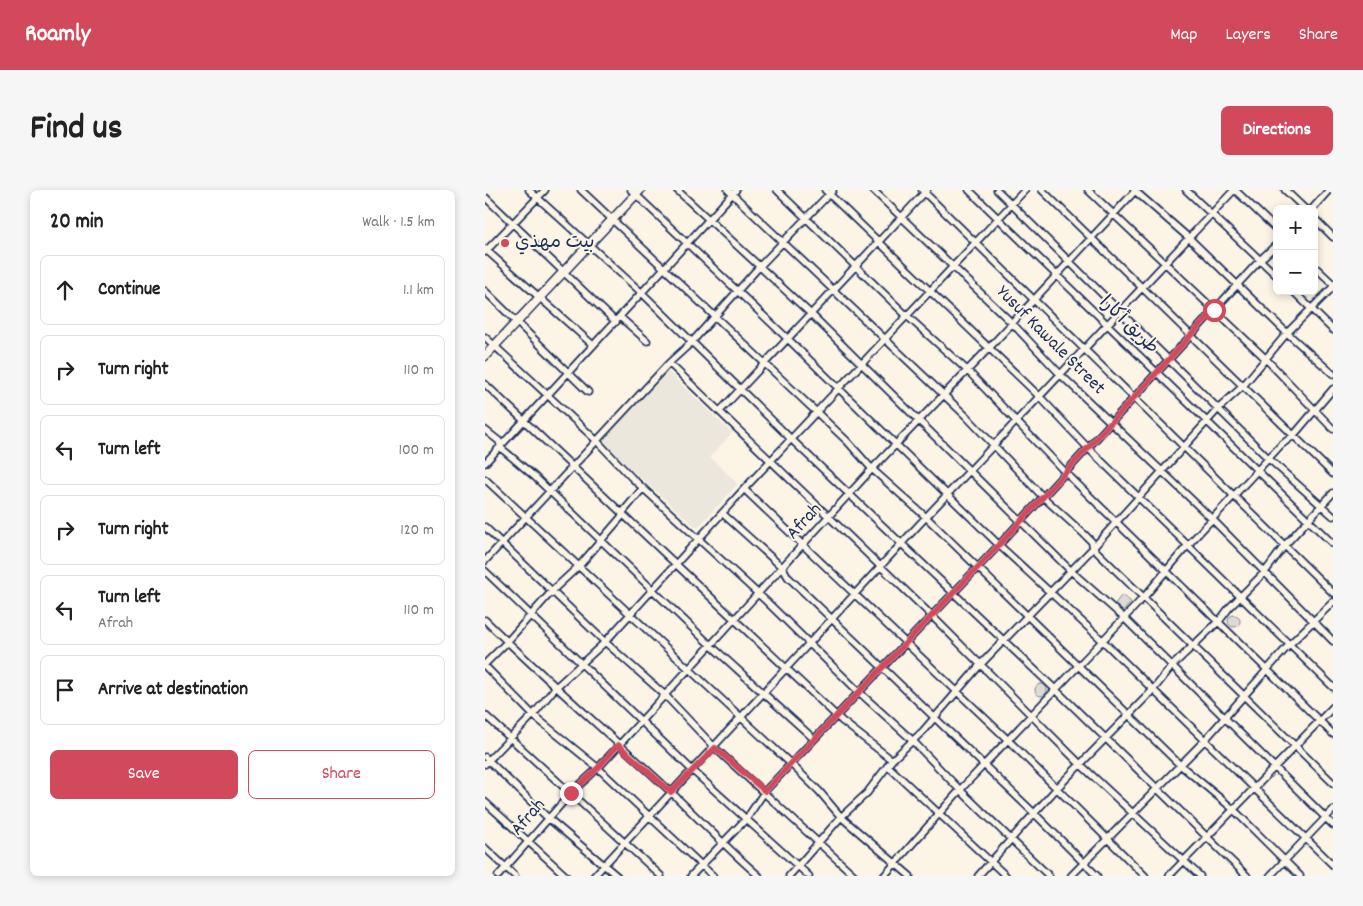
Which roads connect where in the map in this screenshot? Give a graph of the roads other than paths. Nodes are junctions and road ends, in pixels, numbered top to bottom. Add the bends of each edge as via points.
1 (529, 190) edge
2 (545, 190) edge
3 (581, 190) edge
4 (677, 190) edge
5 (777, 190) edge
6 (873, 190) edge
7 (969, 190) edge
8 (997, 190) edge
9 (1025, 190) edge
10 (1041, 190) edge
11 (1088, 190) edge
12 (1135, 190) edge
13 (1186, 190) edge
14 (1234, 190) edge
15 (1285, 190) edge
16 (1329, 190) edge
17 (636, 191) edge
18 (732, 191) edge
19 (829, 191) edge
20 (925, 191) edge
21 (485, 197) edge
22 (538, 198) junction
23 (1011, 204) junction
24 (1301, 205) edge
25 (1316, 205) edge
26 (1211, 214) junction
27 (1114, 215) junction
28 (805, 217) junction
29 (901, 217) junction
30 (613, 218) junction
31 (997, 218) junction
32 (709, 221) junction
33 (1318, 222) edge
34 (513, 224) junction
35 (1273, 226) edge
36 (1091, 237) junction
37 (1333, 237) edge
38 (1189, 238) junction
39 (783, 242) junction
40 (878, 242) junction
41 (975, 242) junction
42 (688, 244) junction
43 (588, 246) junction
44 (1273, 248) edge
45 (485, 250) edge
46 (1260, 260) junction
47 (1069, 262) junction
48 (1163, 263) junction
49 (759, 266) junction
50 (856, 267) junction
51 (953, 267) junction
52 (663, 270) junction
53 (1318, 270) edge
54 (564, 271) junction
55 (1273, 272) edge
56 (1055, 275) junction
57 (1237, 284) junction
58 (1333, 285) edge
59 (1141, 288) junction
60 (835, 290) junction
61 (485, 291) edge
62 (929, 291) junction
63 (736, 292) junction
64 (642, 293) junction
65 (1297, 295) edge
66 (540, 297) junction
67 (1033, 298) junction
68 (1312, 308) junction
69 (1214, 310) junction
70 (1120, 311) junction
71 (812, 315) junction
72 (906, 315) junction
73 (715, 316) junction
74 (618, 319) junction
75 (518, 322) junction
76 (1012, 323) junction
77 (1106, 326) junction
78 (1333, 330) edge
79 (1287, 333) junction
80 (1191, 336) junction
81 (485, 337) edge
82 (788, 339) junction
83 (884, 339) junction
84 (647, 341) dead end
85 (691, 343) junction
86 (593, 344) junction
87 (495, 346) junction
88 (989, 348) junction
89 (1085, 351) junction
90 (485, 356) edge
91 (1168, 359) junction
92 (1266, 359) junction
93 (669, 363) junction
94 (764, 364) junction
95 (861, 364) junction
96 (569, 371) junction
97 (968, 371) junction
98 (1155, 372) junction
99 (1061, 374) junction
100 (1333, 374) edge
101 (485, 384) edge
102 (1243, 386) junction
103 (838, 388) junction
104 (1333, 388) edge
105 (741, 390) junction
106 (588, 392) dead end
107 (547, 395) junction
108 (944, 395) junction
109 (1039, 396) junction
110 (1133, 397) junction
111 (1219, 408) junction
112 (1314, 409) junction
113 (720, 411) junction
114 (816, 413) junction
115 (523, 420) junction
116 (919, 421) junction
117 (1017, 422) junction
118 (1207, 422) junction
119 (1113, 423) junction
120 (1333, 429) edge
121 (485, 430) edge
122 (1293, 436) junction
123 (791, 439) junction
124 (597, 441) junction
125 (500, 445) junction
126 (995, 445) junction
127 (896, 446) junction
128 (1184, 446) junction
129 (1088, 448) junction
130 (1269, 458) junction
131 (770, 462) junction
132 (485, 463) edge
133 (573, 466) junction
134 (872, 469) junction
135 (1256, 471) junction
136 (971, 472) junction
137 (1065, 472) junction
138 (1161, 472) junction
139 (1333, 474) edge
140 (485, 478) edge
141 (643, 488) junction
142 (743, 490) junction
143 (550, 491) junction
144 (1333, 493) edge
145 (851, 494) junction
146 (948, 496) junction
147 (1137, 496) junction
148 (1233, 496) junction
149 (1043, 497) junction
150 (1322, 505) junction
151 (723, 513) junction
152 (623, 515) junction
153 (1333, 516) edge
154 (526, 517) junction
155 (926, 518) junction
156 (829, 519) junction
157 (1211, 519) junction
158 (1309, 519) junction
159 (1022, 520) junction
160 (1116, 522) junction
161 (485, 527) edge
162 (601, 540) junction
163 (698, 540) junction
164 (502, 543) junction
165 (902, 544) junction
166 (1188, 544) junction
167 (1333, 544) edge
168 (999, 545) junction
169 (1285, 545) junction
170 (803, 546) junction
171 (1093, 548) junction
172 (485, 560) edge
173 (676, 564) junction
174 (580, 565) junction
175 (880, 567) junction
176 (783, 568) junction
177 (977, 568) junction
178 (1167, 570) junction
179 (1071, 571) junction
180 (485, 572) edge
181 (1265, 572) junction
182 (653, 589) junction
183 (553, 590) junction
184 (953, 592) junction
185 (1049, 593) junction
186 (1333, 593) edge
187 (758, 594) junction
188 (855, 594) junction
189 (1145, 596) junction
190 (1241, 596) junction
191 (1333, 602) edge
192 (631, 614) junction
193 (931, 615) junction
194 (530, 616) junction
195 (1027, 616) junction
196 (1123, 617) junction
197 (735, 619) junction
198 (832, 619) junction
199 (485, 620) edge
200 (1220, 620) junction
201 (1314, 623) junction
202 (1003, 641) junction
203 (1103, 641) junction
204 (1333, 641) edge
205 (507, 642) junction
206 (605, 642) junction
207 (810, 644) junction
208 (907, 644) junction
209 (710, 645) junction
210 (1194, 645) junction
211 (1289, 645) junction
212 (582, 664) junction
213 (485, 665) edge
214 (980, 665) junction
215 (1079, 665) junction
216 (1172, 666) junction
217 (689, 668) junction
218 (787, 668) junction
219 (883, 668) junction
220 (1269, 670) junction
221 (1333, 687) edge
222 (555, 688) junction
223 (1056, 690) junction
224 (1153, 690) junction
225 (764, 692) junction
226 (859, 692) junction
227 (957, 692) junction
228 (665, 695) junction
229 (1245, 696) junction
230 (1333, 707) edge
231 (1127, 714) junction
232 (485, 715) edge
233 (533, 715) junction
234 (837, 715) junction
235 (1031, 716) junction
236 (934, 717) junction
237 (1224, 717) junction
238 (742, 718) junction
239 (641, 721) junction
240 (1320, 722) junction
241 (1333, 734) edge
242 (511, 739) junction
243 (814, 739) junction
244 (1104, 739) junction
245 (912, 740) junction
246 (1008, 740) junction
247 (1204, 741) junction
248 (618, 745) junction
249 (1297, 746) junction
250 (715, 748) junction
251 (486, 760) edge
252 (790, 763) junction
253 (891, 764) junction
254 (1080, 764) junction
255 (1179, 764) junction
256 (985, 766) junction
257 (1275, 767) junction
258 (598, 768) junction
259 (692, 770) junction
260 (1333, 783) edge
261 (1057, 788) junction
262 (1158, 788) junction
263 (960, 790) junction
264 (1254, 790) junction
265 (765, 791) junction
266 (671, 792) junction
267 (571, 793) junction
268 (485, 802) edge
269 (1233, 809) junction
270 (1333, 810) edge
271 (1133, 812) junction
272 (1035, 813) junction
273 (940, 815) junction
274 (649, 816) junction
275 (841, 817) junction
276 (548, 818) junction
277 (747, 818) junction
278 (1325, 818) junction
279 (1333, 825) edge
280 (1207, 837) junction
281 (1107, 839) junction
282 (1011, 840) junction
283 (1305, 840) junction
284 (528, 842) junction
285 (819, 842) junction
286 (623, 843) junction
287 (722, 844) junction
288 (485, 848) edge
289 (990, 860) junction
290 (1285, 861) junction
291 (1184, 862) junction
292 (896, 863) junction
293 (1083, 864) junction
294 (604, 865) junction
295 (1333, 865) edge
296 (701, 866) junction
297 (799, 866) junction
298 (506, 868) junction
299 (498, 876) edge
300 (515, 876) edge
301 (566, 876) edge
302 (594, 876) edge
303 (617, 876) edge
304 (661, 876) edge
305 (691, 876) edge
306 (713, 876) edge
307 (759, 876) edge
308 (789, 876) edge
309 (809, 876) edge
310 (855, 876) edge
311 (884, 876) edge
312 (910, 876) edge
313 (978, 876) edge
314 (1006, 876) edge
315 (1049, 876) edge
316 (1071, 876) edge
317 (1097, 876) edge
318 (1145, 876) edge
319 (1169, 876) edge
320 (1200, 876) edge
321 (1247, 876) edge
322 (1271, 876) edge
323 (1299, 876) edge

1 - 22 street
2 - 22 street
3 - 30 street
4 - 32 street
5 - 28 street
6 - 29 street, Yusuf Kawale Street
7 - 31 street, طريق أكارا
8 - 23 street
9 - 23 street
10 - 36 street
11 - 27 street
12 - 27 street, Afrah
12 - 38 street
13 - 26 street
14 - 26 street
14 - 35 street
15 - 24 street
16 - 25 street
17 - 30 main road
17 - 42 street
18 - 32 street
18 - 39 street
19 - 28 street
19 - 40 street
20 - 29 street
20 - 41 street
21 - 34 street
22 - 34 street
22 - 43 street
23 - 31 street
23 - 47 street
26 - 38 street
26 - 46 street
27 - 36 street, Afrah
27 - 48 street
28 - 39 street
28 - 50 street
29 - 40 street
29 - 51 street, Yusuf Kawale Street
30 - 43 main road
30 - 52 street
31 - 41 street
31 - 56 street, طريق أكارا
32 - 42 street
32 - 49 street
33 - 37 street
34 - 45 street
34 - 54 street
36 - 47 street, Afrah
36 - 59 street
38 - 48 street
38 - 57 street
39 - 49 street
39 - 60 street
40 - 50 street
40 - 62 street
41 - 51 street
41 - 67 street
42 - 52 street
42 - 63 street
43 - 54 main road
43 - 64 street
44 - 46 street
45 - 66 street
46 - 55 street
46 - 57 street
47 - 56 street, Afrah
47 - 70 street
48 - 59 street
48 - 69 street
49 - 63 street
49 - 71 street
50 - 60 street
50 - 72 street
51 - 62 street
51 - 76 street, Yusuf Kawale Street
52 - 64 street
52 - 73 street
53 - 58 street
54 - 66 main road
54 - 74 street
56 - 67 street, Afrah
56 - 77 street, طريق أكارا
57 - 69 street
57 - 79 street
58 - 68 street
59 - 70 street
59 - 80 street
60 - 71 street
60 - 83 street
61 - 75 street
62 - 72 street
62 - 88 street
63 - 73 street
63 - 82 street
64 - 74 street
64 - 85 street
65 - 68 street
66 - 75 main road
66 - 86 street
67 - 76 street, Afrah
67 - 89 street
68 - 78 street
68 - 79 street
69 - 80 street
69 - 92 street
70 - 77 street
70 - 91 street
71 - 82 street
71 - 95 street
72 - 83 street
72 - 97 street
73 - 85 street
73 - 94 street
74 - 84 street
74 - 86 street
75 - 87 main road
75 - 96 street
76 - 88 street, Afrah
76 - 99 street, Yusuf Kawale Street
77 - 89 street
77 - 98 street, طريق أكارا
79 - 92 street
79 - 100 street
80 - 91 street
80 - 102 street
81 - 87 street
82 - 94 street
82 - 103 street
83 - 95 street
83 - 108 street
85 - 93 street
85 - 105 street
86 - 96 street
87 - 90 main road
87 - 107 street
88 - 97 street, Afrah
88 - 109 street
89 - 99 street
89 - 110 street
91 - 98 street
91 - 111 street
92 - 102 street
92 - 112 street
93 - 113 street
93 - 124 street
94 - 105 street
94 - 114 street
95 - 103 street
95 - 116 street
96 - 106 street
96 - 107 street
97 - 108 street, Afrah
97 - 117 street
98 - 110 street
98 - 118 street, طريق أكارا
99 - 109 street
99 - 119 street, Yusuf Kawale Street
101 - 115 street
102 - 111 street
102 - 122 street
103 - 114 street
103 - 127 street
104 - 112 street
105 - 113 street
105 - 123 street
107 - 115 street
107 - 124 street
108 - 116 street, Afrah
108 - 126 street
109 - 117 street
109 - 129 street
110 - 119 street
110 - 128 street
111 - 118 street
111 - 130 street
112 - 120 street
112 - 122 street
113 - 131 street
114 - 123 street
114 - 134 street
115 - 125 street
115 - 133 street
116 - 127 street, Afrah
116 - 136 street
117 - 126 street
117 - 137 street
118 - 128 street
118 - 135 street, طريق أكارا
119 - 129 street
119 - 138 street, Yusuf Kawale Street
121 - 125 street
122 - 130 street
122 - 139 street
123 - 131 street
123 - 145 street
124 - 133 street
124 - 141 street
125 - 132 street
125 - 143 street
126 - 136 street
126 - 149 street
127 - 134 street, Afrah
127 - 146 street
128 - 138 street
128 - 148 street
129 - 137 street
129 - 147 street
130 - 135 street
130 - 150 street
131 - 142 street
131 - 156 street
133 - 143 street
133 - 152 street
134 - 145 street, Afrah
134 - 155 street
135 - 148 street
135 - 158 street, طريق أكارا
136 - 146 street
136 - 159 street
137 - 149 street
137 - 160 street
138 - 147 street
138 - 157 street, Yusuf Kawale Street
140 - 154 street
141 - 152 street
141 - 163 street
142 - 151 street
142 - 170 street
143 - 154 street
143 - 162 street
144 - 150 street
145 - 156 street, Afrah
145 - 165 street
146 - 155 street
146 - 168 street
147 - 160 street
147 - 166 street
148 - 157 street
148 - 169 street
149 - 159 street
149 - 171 street via 1084,534
150 - 153 street
150 - 158 street
151 - 163 street
151 - 176 street
152 - 162 street
152 - 173 street
154 - 164 street
154 - 174 street
155 - 165 street
155 - 177 street
156 - 170 street, Afrah
156 - 175 street
157 - 166 street
157 - 181 street, Yusuf Kawale Street
158 - 167 street, طريق أكارا
158 - 169 street
159 - 168 street
159 - 179 street
160 - 171 street
160 - 178 street
161 - 164 street
162 - 174 street
162 - 182 street
163 - 173 street
163 - 187 street
164 - 172 street
164 - 183 street
165 - 175 street
165 - 184 street
166 - 178 street
166 - 190 street
168 - 177 street
168 - 185 street
169 - 181 street
169 - 186 street
170 - 176 street, Afrah
170 - 188 street
171 - 179 street
171 - 189 street
173 - 182 street
173 - 197 street
174 - 183 street
174 - 192 street
175 - 188 street
175 - 193 street
176 - 187 street, Afrah
176 - 198 street via 788,577
177 - 184 street
177 - 195 street
178 - 189 street
178 - 200 street
179 - 185 street
179 - 196 street
180 - 194 street
181 - 190 street
181 - 201 street, Yusuf Kawale Street
182 - 192 street
182 - 209 street
183 - 194 street
183 - 206 street
184 - 193 street
184 - 202 street
185 - 195 street
185 - 203 street
187 - 197 street, Afrah
187 - 207 street
188 - 198 street
188 - 208 street
189 - 196 street
189 - 210 street
190 - 200 street
190 - 211 street
191 - 201 street
192 - 206 street
192 - 217 street
193 - 208 street
193 - 214 street
194 - 205 street
194 - 212 street
195 - 202 street
195 - 215 street
196 - 203 street
196 - 216 street
197 - 209 street, Afrah
197 - 218 street
198 - 207 street
198 - 219 street
199 - 205 street
200 - 210 street
200 - 220 street
201 - 204 street, Yusuf Kawale Street
201 - 211 street
202 - 214 street
202 - 223 street
203 - 215 street
203 - 224 street
205 - 213 street
205 - 222 street
206 - 212 street
206 - 228 street
207 - 218 street
207 - 226 street
208 - 219 street
208 - 227 street
209 - 217 street, Afrah
209 - 225 street
210 - 216 street
210 - 229 street
211 - 220 street
211 - 221 street
212 - 222 street
212 - 239 street
213 - 233 street
214 - 227 street
214 - 235 street
215 - 223 street
215 - 231 street
216 - 224 street
216 - 237 street
217 - 228 street, Afrah
217 - 238 street
218 - 225 street
218 - 234 street
219 - 226 street
219 - 236 street
220 - 229 street
220 - 240 street
222 - 233 street
222 - 248 street
223 - 235 street
223 - 244 street
224 - 231 street
224 - 247 street
225 - 238 street
225 - 243 street
226 - 234 street
226 - 245 street
227 - 236 street
227 - 246 street
228 - 239 street, Afrah
228 - 250 street
229 - 237 street
229 - 249 street
230 - 240 street
231 - 244 street
231 - 255 street
232 - 242 street
233 - 242 street
233 - 258 street
234 - 243 street
234 - 253 street
235 - 246 street
235 - 254 street
236 - 245 street
236 - 256 street
237 - 247 street
237 - 257 street
238 - 250 street
238 - 252 street
239 - 248 street, Afrah
239 - 259 street
240 - 241 street
240 - 249 street
242 - 251 street
242 - 267 street
243 - 252 street
244 - 254 street
244 - 262 street
245 - 253 street
245 - 263 street
246 - 256 street
246 - 261 street
247 - 255 street
247 - 264 street
248 - 258 street, Afrah
248 - 266 street
249 - 257 street
249 - 260 street
250 - 259 street
250 - 265 street
251 - 276 street
252 - 265 street
252 - 275 street
253 - 273 street
253 - 275 street
254 - 261 street
254 - 271 street
255 - 262 street
255 - 269 street
256 - 263 street
256 - 272 street
257 - 264 street
257 - 278 street
258 - 267 street, Afrah
258 - 274 street
259 - 266 street
259 - 277 street
261 - 272 street
261 - 281 street
262 - 271 street
262 - 280 street
263 - 273 street
263 - 282 street
264 - 269 street
264 - 283 street
265 - 277 street
265 - 285 street
266 - 274 street
266 - 287 street
267 - 276 street, Afrah
267 - 286 street
268 - 284 street
269 - 280 street
269 - 290 street
270 - 278 street
271 - 281 street
271 - 291 street
272 - 282 street
272 - 293 street
273 - 289 street
273 - 292 street
274 - 286 street
274 - 296 street
275 - 285 street
275 - 292 street
276 - 284 street, Afrah
276 - 294 street
277 - 287 street
277 - 297 street
278 - 279 street
278 - 283 street
280 - 291 street
280 - 321 street
281 - 293 street
281 - 318 street
282 - 289 street
282 - 315 street
283 - 290 street
283 - 295 street
284 - 298 street, Afrah
284 - 301 street
285 - 297 street
285 - 310 street
286 - 294 street
286 - 304 street
287 - 296 street
287 - 307 street
288 - 298 street
289 - 313 street
289 - 314 street
290 - 322 street
290 - 323 street
291 - 319 street
291 - 320 street
292 - 311 street
292 - 312 street
293 - 316 street
293 - 317 street
294 - 302 street
294 - 303 street
296 - 305 street
296 - 306 street
297 - 308 street
297 - 309 street
298 - 299 street, Afrah
298 - 300 street

